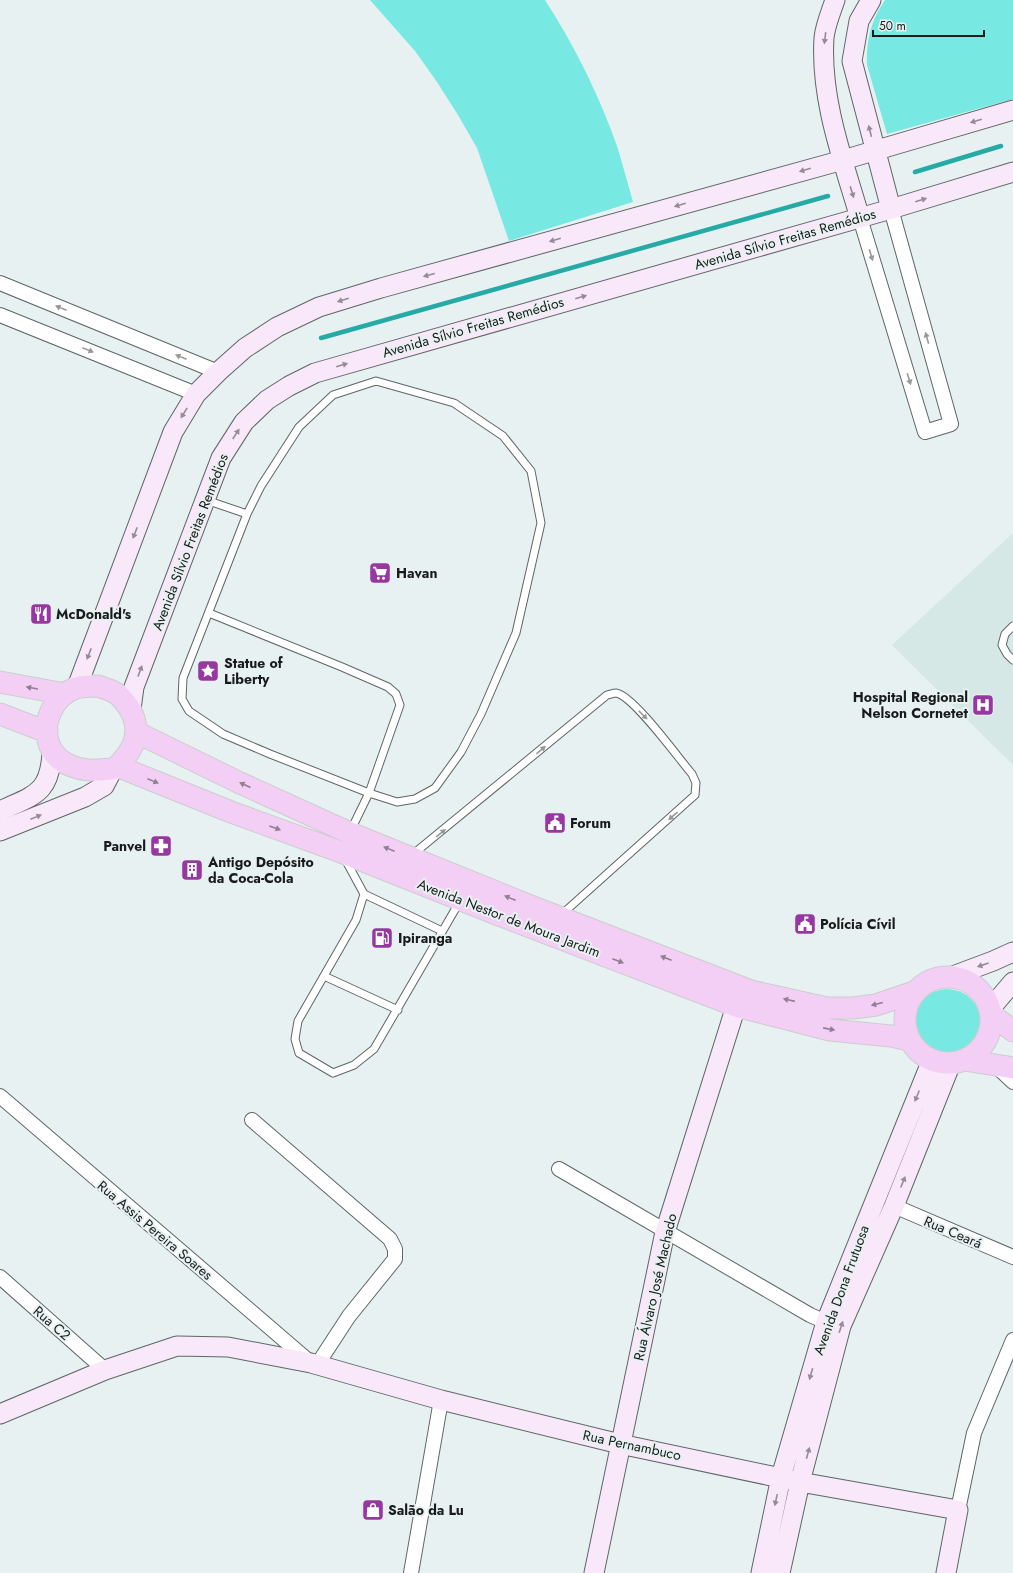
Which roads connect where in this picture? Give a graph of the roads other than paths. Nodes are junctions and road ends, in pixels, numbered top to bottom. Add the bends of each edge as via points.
1 (835, 0) edge
2 (871, 0) edge
3 (1013, 110) edge
4 (874, 150) junction
5 (843, 160) junction
6 (1013, 172) edge
7 (891, 209) junction
8 (860, 218) junction
9 (0, 283) edge
10 (0, 315) edge
11 (218, 372) junction
12 (196, 394) junction
13 (204, 499) junction
14 (247, 514) junction
15 (209, 613) junction
16 (1013, 626) edge
17 (1013, 660) edge
18 (0, 682) edge
19 (71, 691) junction
20 (131, 709) junction
21 (0, 714) edge
22 (136, 732) junction
23 (50, 742) junction
24 (115, 768) junction
25 (369, 792) junction
26 (0, 811) edge
27 (0, 831) edge
28 (345, 842) junction
29 (404, 865) junction
30 (465, 890) junction
31 (364, 894) junction
32 (554, 925) junction
33 (442, 931) junction
34 (1013, 952) edge
35 (324, 976) junction
36 (953, 976) junction
37 (1013, 982) edge
38 (914, 992) junction
39 (736, 1006) junction
40 (398, 1010) junction
41 (991, 1011) junction
42 (1013, 1031) edge
43 (909, 1040) junction
44 (949, 1061) junction
45 (1004, 1067) edge
46 (1013, 1082) edge
47 (0, 1096) edge
48 (252, 1120) dead end
49 (559, 1169) dead end
50 (894, 1206) junction
51 (666, 1232) junction
52 (1013, 1257) edge
53 (0, 1277) edge
54 (826, 1322) junction
55 (1013, 1340) edge
56 (314, 1364) junction
57 (105, 1370) junction
58 (441, 1400) junction
59 (0, 1414) edge
60 (620, 1444) junction
61 (781, 1477) junction
62 (800, 1482) junction
63 (958, 1510) junction
64 (411, 1573) edge
65 (594, 1573) edge
66 (761, 1573) edge
67 (780, 1573) edge
68 (946, 1573) edge

1 -> 5 street via 824,37 824,70 831,114
4 -> 2 street via 852,61 859,21
3 -> 4 street
4 - 5 street
4 - 7 street
5 -> 8 street
5 -> 11 street via 319,307 277,327 245,348
7 -> 6 street, Avenida Sílvio Freitas Remédios
7 - 8 street, Avenida Sílvio Freitas Remédios
8 -> 7 street via 925,432 951,424
13 -> 8 street, Avenida Sílvio Freitas Remédios via 221,458 244,422 267,400 315,373
11 -> 9 street
10 -> 12 street
11 - 12 street
12 -> 19 street via 173,432
13 - 14 lane
20 -> 13 street, Avenida Sílvio Freitas Remédios via 134,687
14 - 15 lane
14 - 25 lane via 261,486 299,427 333,394 376,381 454,403 503,436 531,471 541,523 516,633 481,714 461,752 435,788 415,799 397,802
15 - 25 lane via 183,678 182,699 189,711 223,734
15 - 25 lane via 342,667 388,687 396,694 400,705
16 - 17 lane via 1005,634 1002,645 1006,654
19 -> 18 main road
19 - 20 main road via 98,686 117,693
19 - 23 main road via 55,703 51,711
20 - 22 main road
21 - 23 main road, Avenida Nestor de Moura Jardim
22 - 24 main road via 131,751
28 -> 22 main road, Avenida Nestor de Moura Jardim via 238,782
23 - 24 main road, Avenida Nestor de Moura Jardim via 68,765 76,769
23 - 26 street via 52,767 44,785 37,794
27 -> 24 street via 85,797 104,786
24 -> 28 main road, Avenida Nestor de Moura Jardim via 231,812
25 - 28 lane
28 - 29 main road, Avenida Nestor de Moura Jardim
28 - 31 lane
29 - 30 main road, Avenida Nestor de Moura Jardim
29 -> 32 lane via 607,695 616,693 626,698 648,720 687,768 696,783 695,795
30 - 32 main road, Avenida Nestor de Moura Jardim
30 - 33 lane
31 - 33 lane
31 - 35 lane via 356,920
38 -> 32 main road, Avenida Nestor de Moura Jardim via 876,1005 827,1008 751,991
32 -> 39 main road, Avenida Nestor de Moura Jardim
33 - 40 lane
34 -> 36 street
35 - 40 lane
35 - 40 lane via 298,1021 295,1039 299,1053 333,1073 354,1065 374,1049
36 - 38 main road, Avenida Nestor de Moura Jardim via 938,977 925,982
36 - 41 main road via 965,979 976,986 984,994
37 - 41 street
38 - 43 main road, Avenida Nestor de Moura Jardim via 907,1004 904,1019
39 -> 43 main road, Avenida Nestor de Moura Jardim via 830,1030
39 - 51 street, Rua Álvaro José Machado
41 - 42 main road
41 - 44 main road via 990,1030 984,1045 976,1054
43 - 44 main road via 919,1052
44 - 45 main road
50 -> 44 street, Avenida Dona Frutuosa
44 -> 54 street, Avenida Dona Frutuosa
45 - 46 street
47 - 56 street, Rua Assis Pereira Soares
48 - 56 street via 390,1239 395,1249 395,1259
49 - 51 street
50 - 52 street, Rua Ceará
62 -> 50 street, Avenida Dona Frutuosa via 841,1326
51 - 54 street
51 - 60 street, Rua Álvaro José Machado
53 - 57 street, Rua C2
54 -> 61 street, Avenida Dona Frutuosa
55 - 63 street via 974,1433
56 - 57 street, Rua Pernambuco via 228,1347 177,1346
56 - 58 street, Rua Pernambuco
57 - 59 street, Rua Pernambuco
58 - 60 street, Rua Pernambuco
58 - 64 street
60 - 61 street, Rua Pernambuco
60 - 65 street, Rua Álvaro José Machado
61 - 62 street, Rua Pernambuco
61 -> 66 street, Avenida Dona Frutuosa
62 - 63 street, Rua Pernambuco
62 - 67 street, Avenida Dona Frutuosa
63 - 68 street

